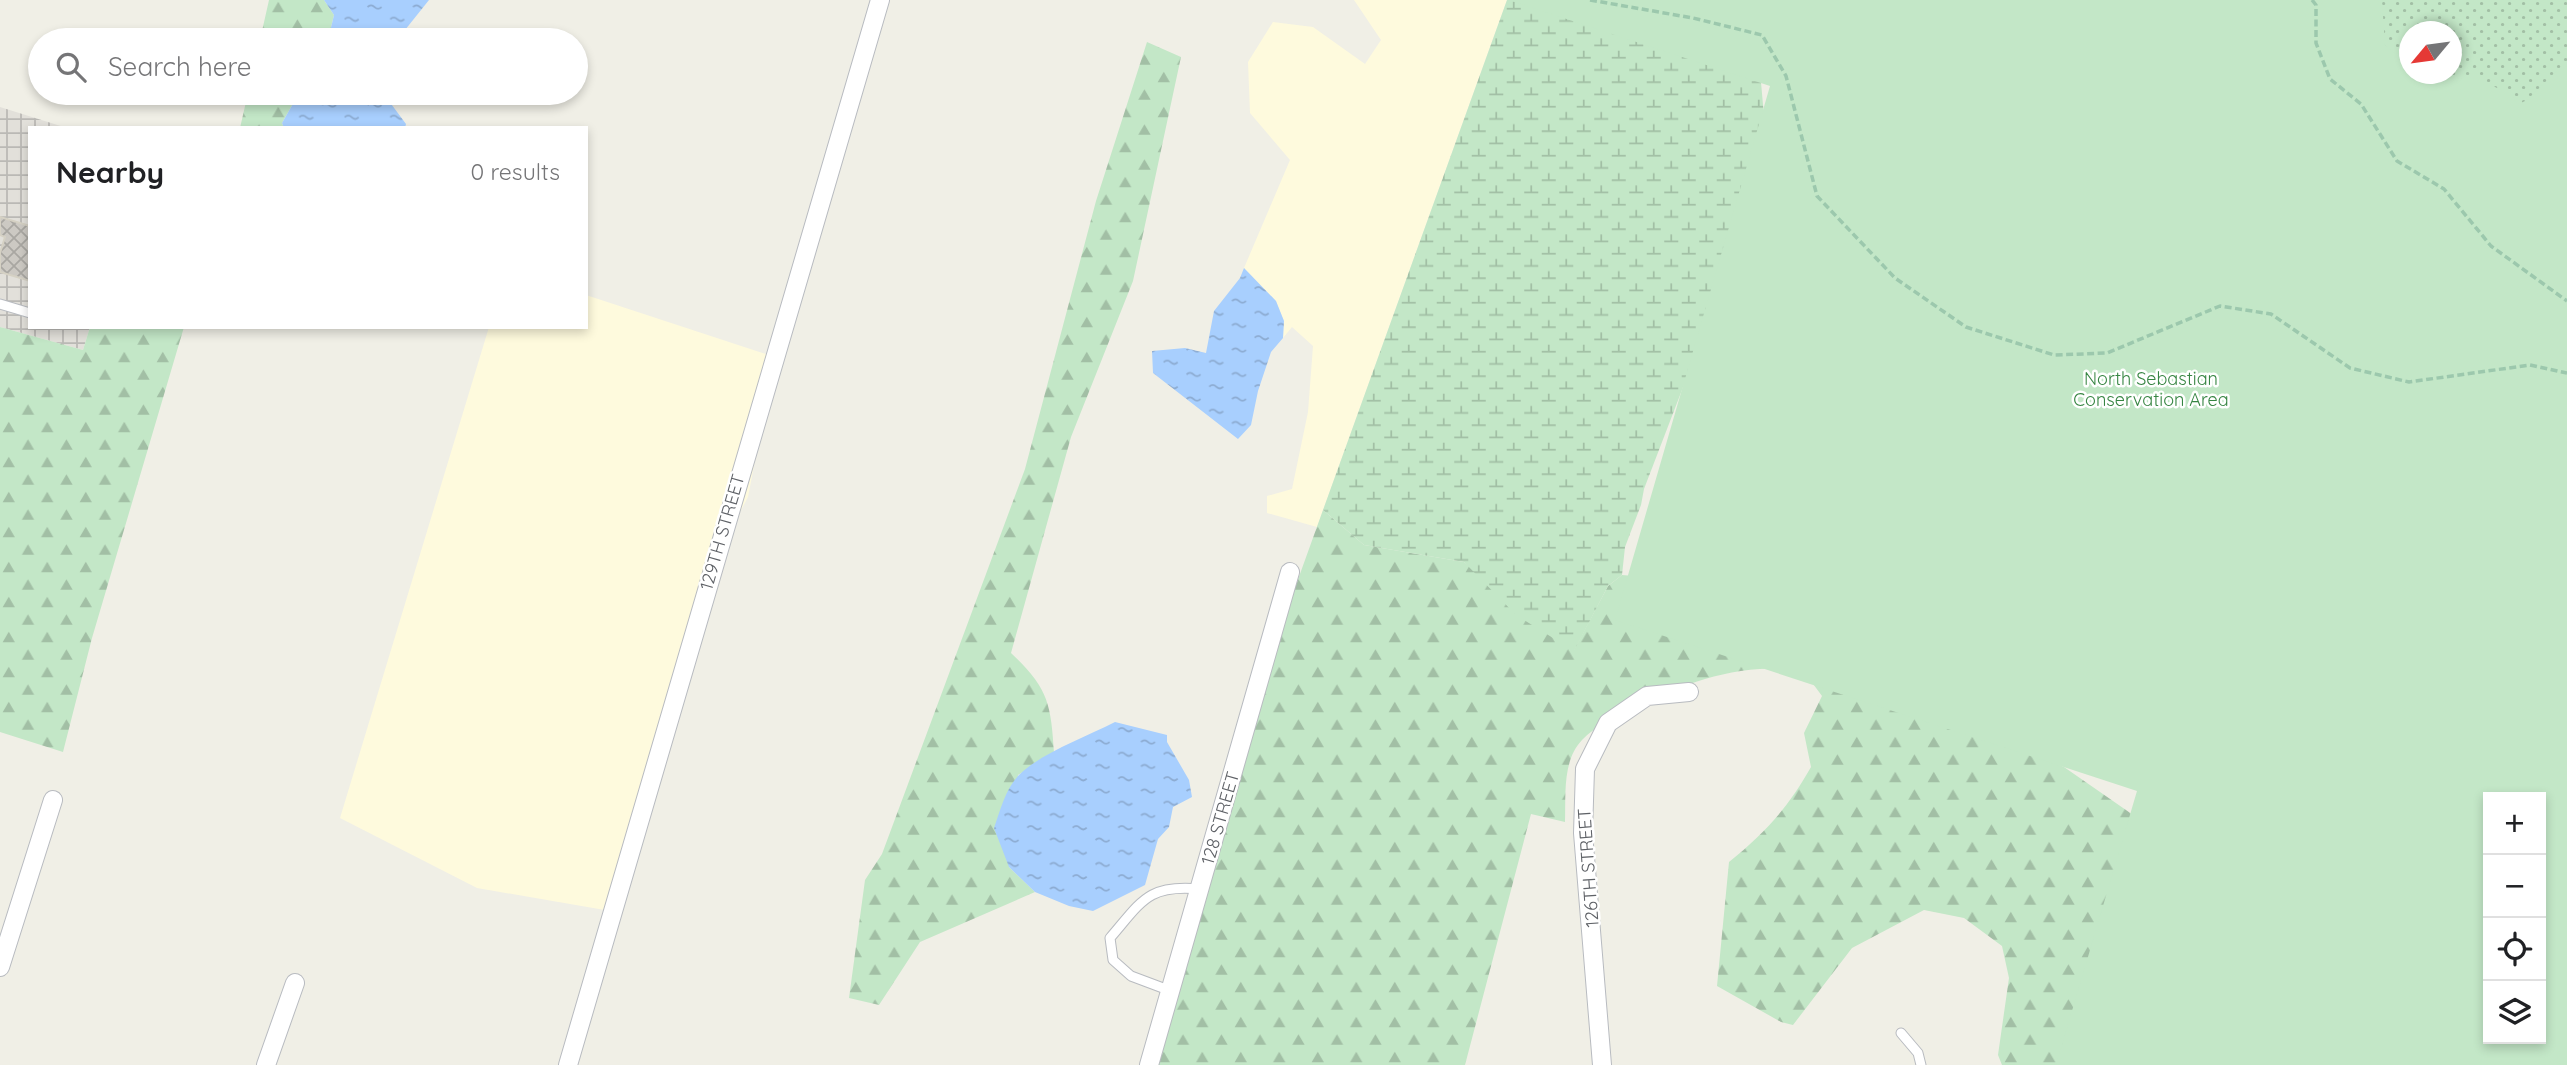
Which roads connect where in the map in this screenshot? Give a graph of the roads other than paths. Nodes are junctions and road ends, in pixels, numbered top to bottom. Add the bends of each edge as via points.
1 (880, 0) edge
2 (0, 304) edge
3 (28, 312) edge
4 (1290, 572) dead end
5 (1689, 692) dead end
6 (53, 800) dead end
7 (1200, 889) junction
8 (0, 967) edge
9 (295, 983) dead end
10 (1171, 991) junction
11 (1901, 1032) dead end
12 (266, 1065) edge
13 (568, 1065) edge
14 (1149, 1065) edge
15 (1602, 1065) edge
16 (1922, 1065) edge

1 - 13 street, 129TH STREET
2 - 3 lane
4 - 7 street, 128 STREET
5 - 15 street, 126TH STREET via 1647,696 1608,723 1585,769 1583,833
6 - 8 street
7 - 10 street, 128 STREET
7 - 10 lane via 1173,887 1148,895 1110,937 1113,960 1131,976
9 - 12 street
10 - 14 street, 128 STREET
11 - 16 lane

